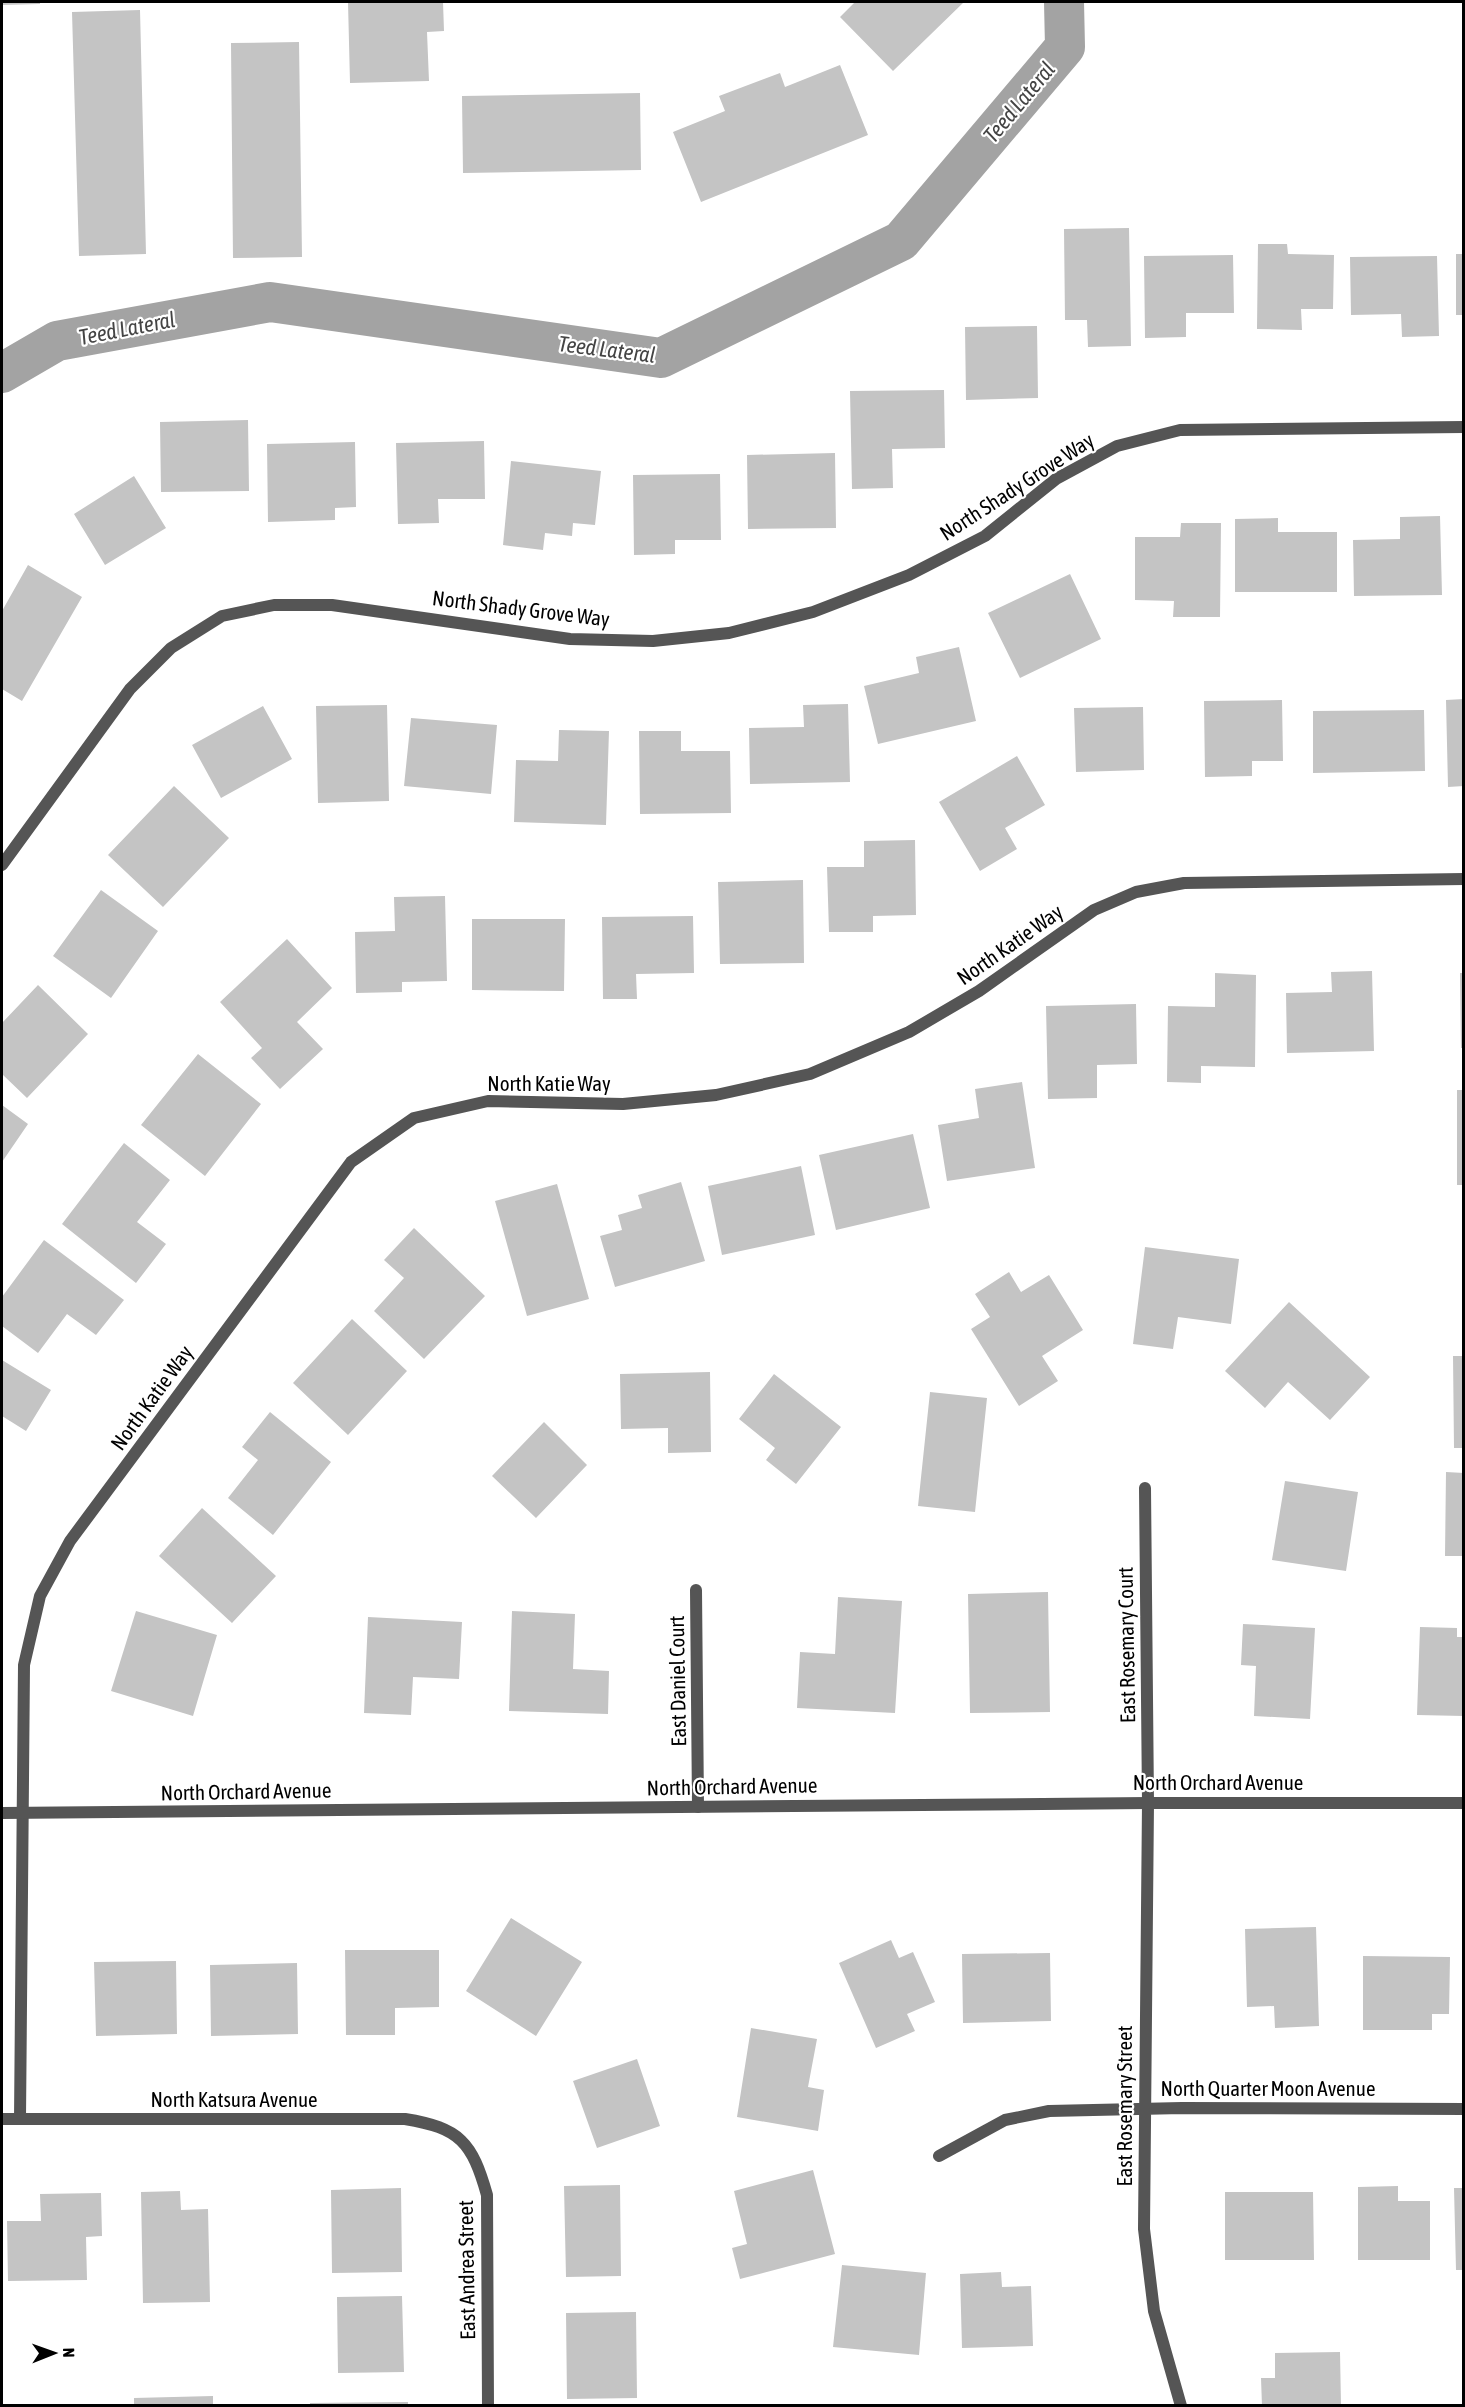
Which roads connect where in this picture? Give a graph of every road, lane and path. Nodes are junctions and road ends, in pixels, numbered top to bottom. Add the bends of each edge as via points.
1 (1464, 428) edge
2 (2, 865) edge
3 (1464, 879) edge
4 (1145, 1488) dead end
5 (696, 1590) dead end
6 (1148, 1803) junction
7 (1464, 1803) edge
8 (698, 1807) junction
9 (2, 1813) edge
10 (23, 1813) junction
11 (1144, 2109) junction
12 (1464, 2109) edge
13 (2, 2119) edge
14 (20, 2119) junction
15 (462, 2139) joint
16 (939, 2156) dead end
17 (488, 2406) edge
18 (1181, 2406) edge

1 - 2 street, North Shady Grove Way via 1179,430 1117,446 1056,479 985,536 909,575 813,612 729,633 653,641 570,639 332,605 274,605 222,616 171,648 130,689
3 - 10 street, North Katie Way via 1184,883 1136,892 1094,910 979,991 909,1032 810,1074 716,1095 622,1104 488,1101 414,1118 351,1162 70,1541 40,1596 24,1665
4 - 6 street, East Rosemary Court
5 - 8 street, East Daniel Court
6 - 7 street, North Orchard Avenue
6 - 8 street, North Orchard Avenue
6 - 11 street, East Rosemary Street
8 - 10 street, North Orchard Avenue
9 - 10 street, North Orchard Avenue
10 - 14 street, North Katie Way
11 - 12 street, North Quarter Moon Avenue
11 - 16 street, North Quarter Moon Avenue via 1049,2110 1005,2120
11 - 18 street, East Rosemary Street via 1145,2241 1154,2311
13 - 14 street, North Katsura Avenue
14 - 15 street, North Katsura Avenue via 405,2119 435,2124
15 - 17 street, East Andrea Street via 480,2168 487,2195

